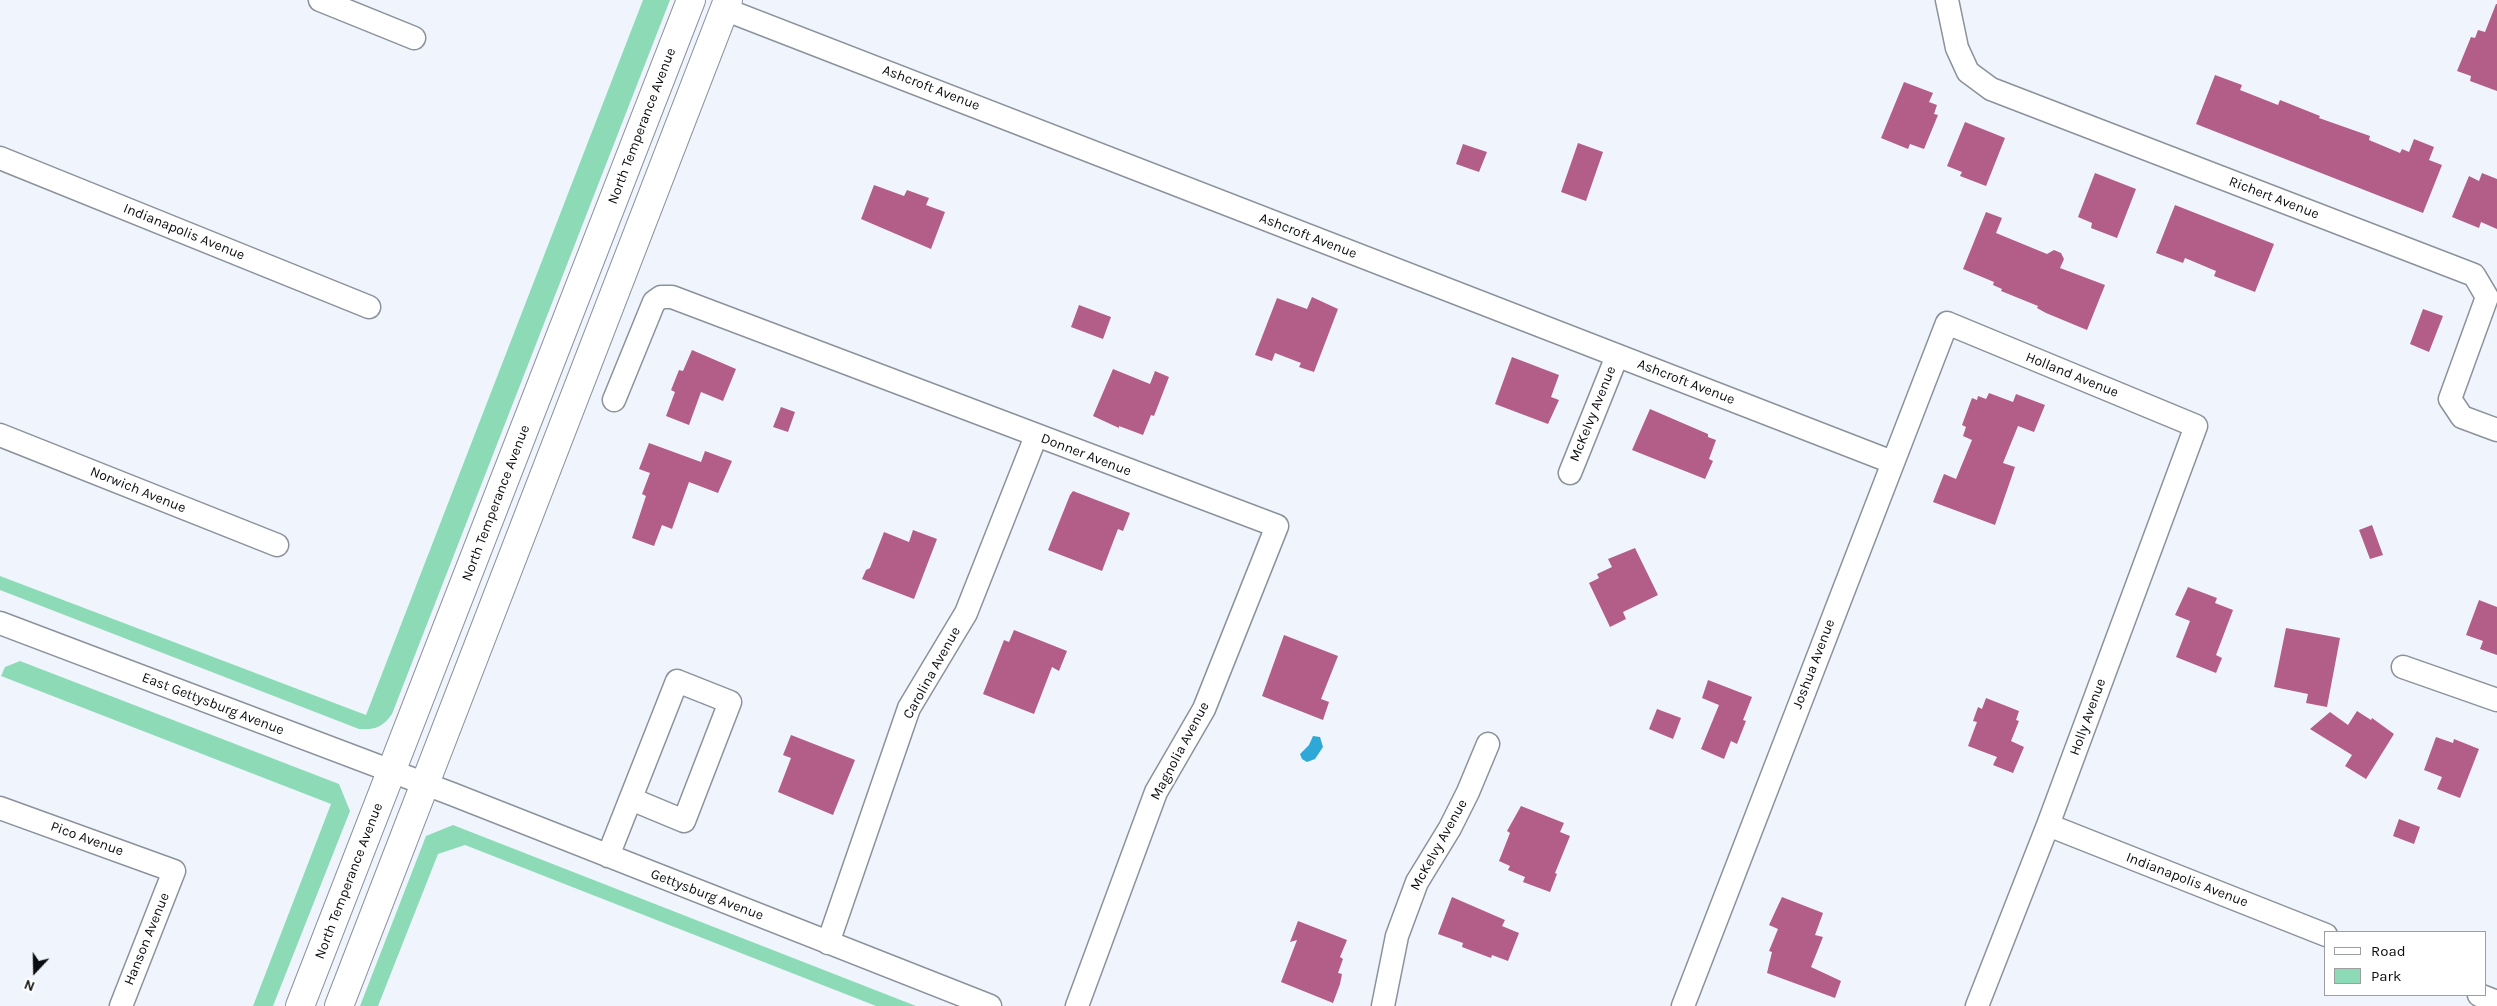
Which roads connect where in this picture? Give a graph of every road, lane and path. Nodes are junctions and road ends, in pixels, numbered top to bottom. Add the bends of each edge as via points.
1 (320, 0) edge
2 (691, 0) edge
3 (1947, 0) edge
4 (726, 5) edge
5 (414, 38) dead end
6 (0, 158) edge
7 (369, 307) dead end
8 (1947, 323) joint
9 (1617, 356) junction
10 (614, 400) dead end
11 (2196, 426) joint
12 (2497, 430) edge
13 (0, 435) edge
14 (1036, 436) junction
15 (1892, 462) junction
16 (1570, 473) dead end
17 (1277, 526) joint
18 (276, 545) dead end
19 (0, 623) edge
20 (2403, 666) dead end
21 (2497, 700) edge
22 (1488, 744) dead end
23 (392, 772) junction
24 (426, 784) junction
25 (631, 799) junction
26 (0, 808) edge
27 (2048, 826) junction
28 (608, 856) junction
29 (174, 871) joint
30 (2324, 933) edge
31 (828, 942) junction
32 (2482, 996) edge
33 (958, 1000) edge
34 (2497, 1002) edge
35 (121, 1006) edge
36 (300, 1006) edge
37 (339, 1006) edge
38 (990, 1006) edge
39 (1077, 1006) edge
40 (1382, 1006) edge
41 (1683, 1006) edge
42 (1977, 1006) edge

1 - 5 street
2 - 23 main road, North Temperance Avenue
3 - 12 street, Richert Avenue via 1957,48 1968,72 1991,88 2474,275 2487,297 2450,399 2462,417
4 - 9 street, Ashcroft Avenue
4 - 24 main road
6 - 7 street, Indianapolis Avenue
8 - 11 street, Holland Avenue
8 - 15 street, Joshua Avenue
9 - 15 street, Ashcroft Avenue
9 - 16 street, McKelvy Avenue
10 - 14 street, Donner Avenue via 648,313 654,302 667,297 693,303
11 - 27 street, Holly Avenue
13 - 18 street, Norwich Avenue
14 - 17 street, Donner Avenue
14 - 31 street, Carolina Avenue via 966,613 909,708
15 - 41 street, Joshua Avenue
17 - 39 street, Magnolia Avenue via 1204,709 1156,792
19 - 23 street, East Gettysburg Avenue
20 - 21 street
22 - 40 street, McKelvy Avenue via 1450,828 1416,882 1397,936
23 - 24 street, East Gettysburg Avenue
23 - 36 main road, North Temperance Avenue
24 - 28 street, Gettysburg Avenue
24 - 37 main road
25 - 25 street via 677,681 730,702 684,821
25 - 28 street
26 - 29 street, Pico Avenue
27 - 30 street, Indianapolis Avenue
27 - 42 street, Holly Avenue
28 - 31 street, Gettysburg Avenue
29 - 35 street, Hanson Avenue
31 - 33 street, Gettysburg Avenue
32 - 34 street
33 - 38 street, Gettysburg Avenue

